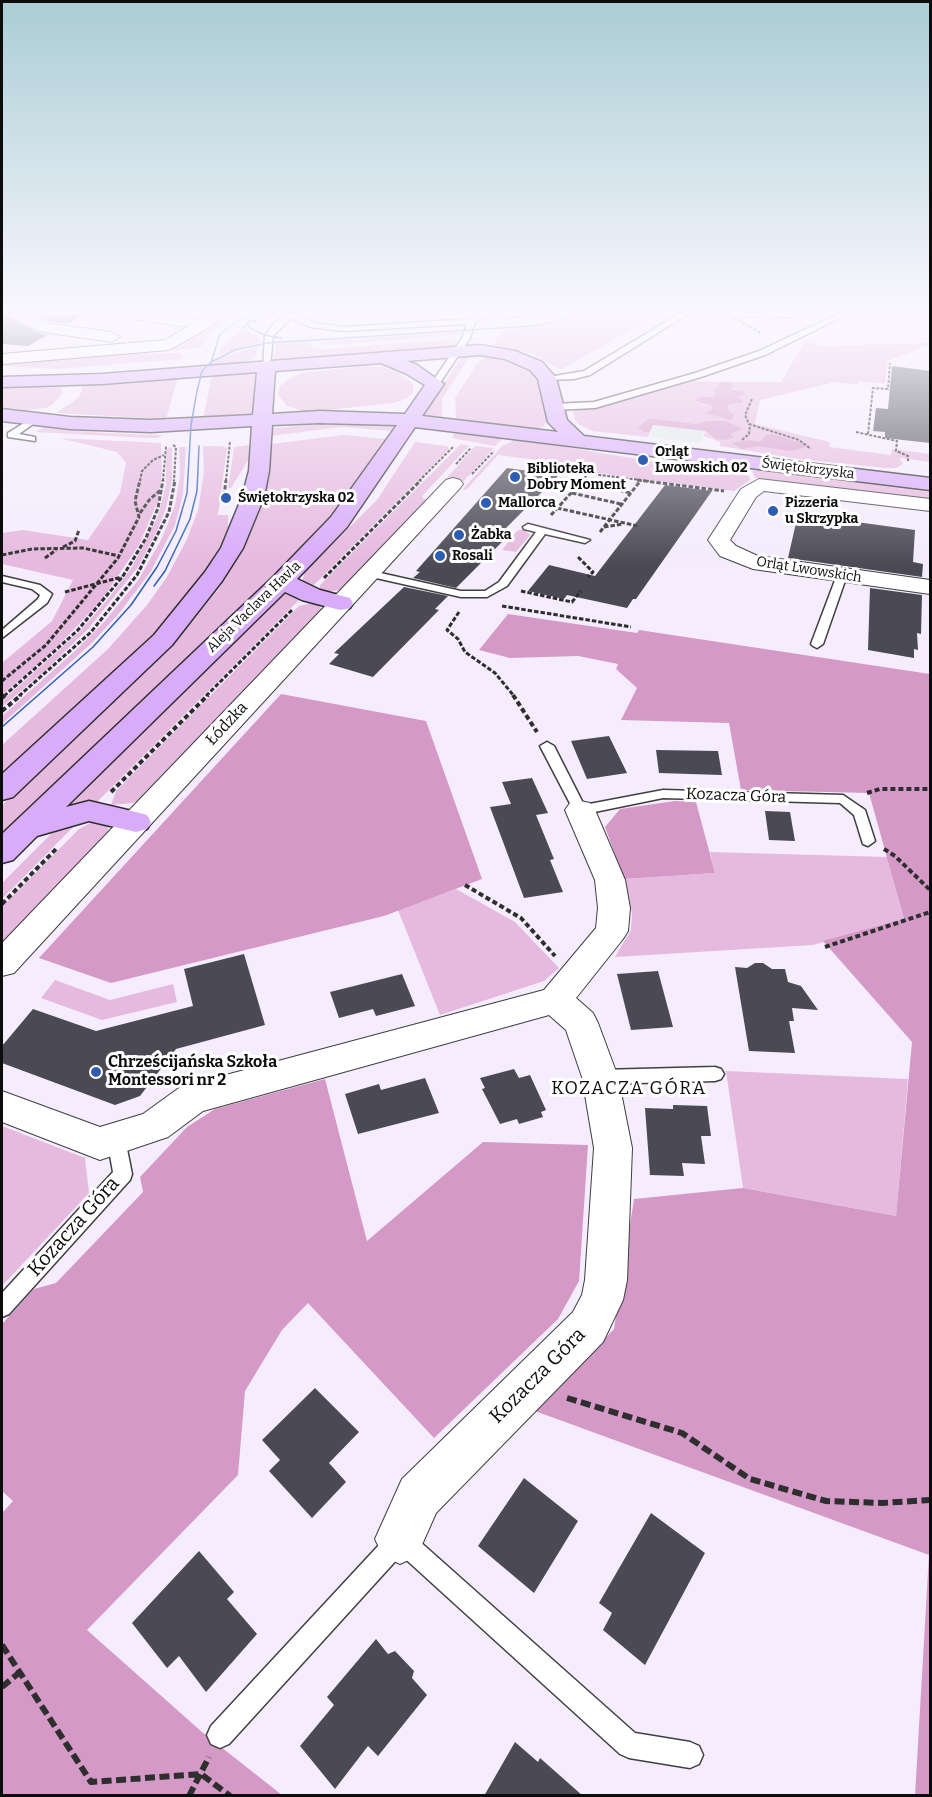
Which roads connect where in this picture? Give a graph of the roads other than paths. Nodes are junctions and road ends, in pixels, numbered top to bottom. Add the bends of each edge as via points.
1 (63, 398) edge
2 (264, 398) edge
3 (425, 398) edge
4 (552, 398) edge
5 (620, 398) edge
6 (556, 414) junction
7 (2, 415) edge
8 (35, 420) junction
9 (410, 420) junction
10 (262, 422) junction
11 (538, 436) junction
12 (32, 439) dead end
13 (578, 441) junction
14 (930, 484) edge
15 (452, 485) road end
16 (930, 505) edge
17 (585, 545) road end
18 (367, 573) junction
19 (842, 575) junction
20 (2, 579) edge
21 (282, 581) junction
22 (930, 587) edge
23 (341, 603) junction
24 (2, 635) edge
25 (817, 644) dead end
26 (548, 746) road end
27 (2, 790) edge
28 (580, 810) junction
29 (136, 822) junction
30 (25, 830) junction
31 (868, 841) road end
32 (2, 852) edge
33 (2, 964) edge
34 (565, 987) junction
35 (715, 1074) dead end
36 (600, 1077) junction
37 (2, 1106) edge
38 (116, 1139) junction
39 (2, 1307) edge
40 (400, 1539) junction
41 (220, 1735) road end
42 (690, 1755) dead end

1 - 8 main road
2 - 10 main road
3 - 9 main road, Aleja Vaclava Havla
4 - 6 main road
5 - 6 lane
6 - 11 main road
6 - 13 main road
7 - 8 main road, Świętokrzyska
8 - 10 main road, Świętokrzyska via 151,426
8 - 12 lane via 11,435
9 - 10 main road, Świętokrzyska via 360,416
9 - 11 main road, Świętokrzyska
9 - 21 main road, Aleja Vaclava Havla via 339,522
10 - 27 main road via 253,497 214,576 163,640
11 - 13 main road, Świętokrzyska
13 - 14 main road, Świętokrzyska
15 - 18 street, Łódzka
16 - 19 street, Orląt Lwowskich via 759,485 748,493 719,540 728,551 753,562
17 - 18 lane via 536,529 503,584 487,594 461,594
18 - 23 street, Łódzka
19 - 22 street, Orląt Lwowskich
19 - 25 lane
20 - 24 lane via 36,587 46,594 43,602
21 - 23 main road
21 - 30 main road, Aleja Vaclava Havla
23 - 29 street, Łódzka
26 - 28 lane
28 - 31 lane, Kozacza Góra via 663,794 843,799 860,813
28 - 34 street via 607,869 615,908 612,931
29 - 30 main road via 97,811
29 - 33 street, Łódzka
30 - 32 main road, Aleja Vaclava Havla
34 - 36 street, Kozacza Góra
34 - 38 street via 192,1099 155,1126
35 - 36 lane
36 - 40 street, Kozacza Góra via 612,1148 602,1300 588,1327 418,1496
37 - 38 street via 100,1144
38 - 39 lane, Kozacza Góra via 123,1174
40 - 41 lane, Kozacza Góra
40 - 42 lane via 628,1745

